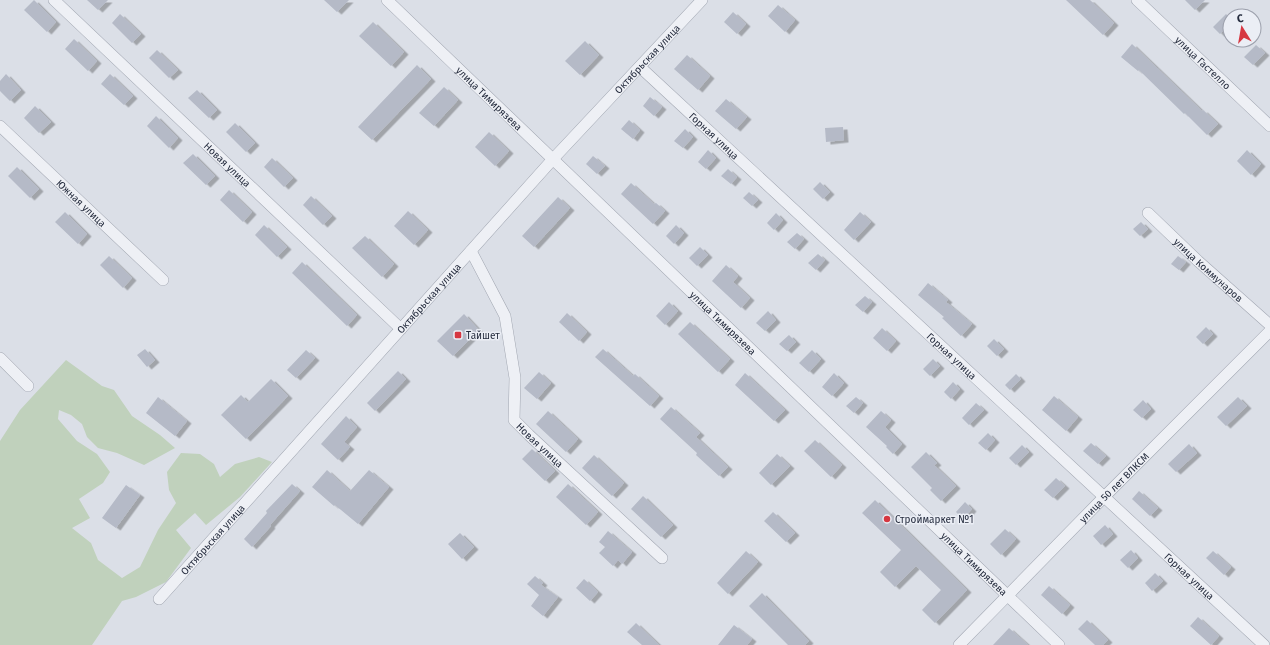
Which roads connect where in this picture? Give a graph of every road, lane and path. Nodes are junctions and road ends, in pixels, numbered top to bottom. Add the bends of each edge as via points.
1 (54, 0) edge
2 (387, 0) edge
3 (702, 0) edge
4 (1137, 0) edge
5 (640, 67) junction
6 (0, 126) edge
7 (1270, 126) edge
8 (553, 159) junction
9 (1148, 213) dead end
10 (471, 251) junction
11 (163, 280) dead end
12 (1270, 325) edge
13 (401, 329) junction
14 (1270, 331) edge
15 (0, 358) edge
16 (28, 386) dead end
17 (1105, 496) junction
18 (662, 558) dead end
19 (1008, 596) junction
20 (159, 599) dead end
21 (959, 645) edge
22 (1059, 645) edge
23 (1264, 645) edge

1 - 13 street, Новая улица
2 - 8 street, улица Тимирязева
3 - 5 street, Октябрьская улица
4 - 7 street, улица Гастелло
5 - 8 street, Октябрьская улица
5 - 17 street, Горная улица
6 - 11 street, Южная улица
8 - 10 street, Октябрьская улица
8 - 19 street, улица Тимирязева
9 - 12 street, улица Коммунаров
10 - 13 street, Октябрьская улица
10 - 18 street, Новая улица via 505,316 515,378 514,420
13 - 20 street, Октябрьская улица
14 - 17 street, улица 50 лет ВЛКСМ
15 - 16 street
17 - 19 street, улица 50 лет ВЛКСМ
17 - 23 street, Горная улица
19 - 21 street, улица 50 лет ВЛКСМ
19 - 22 street, улица Тимирязева

